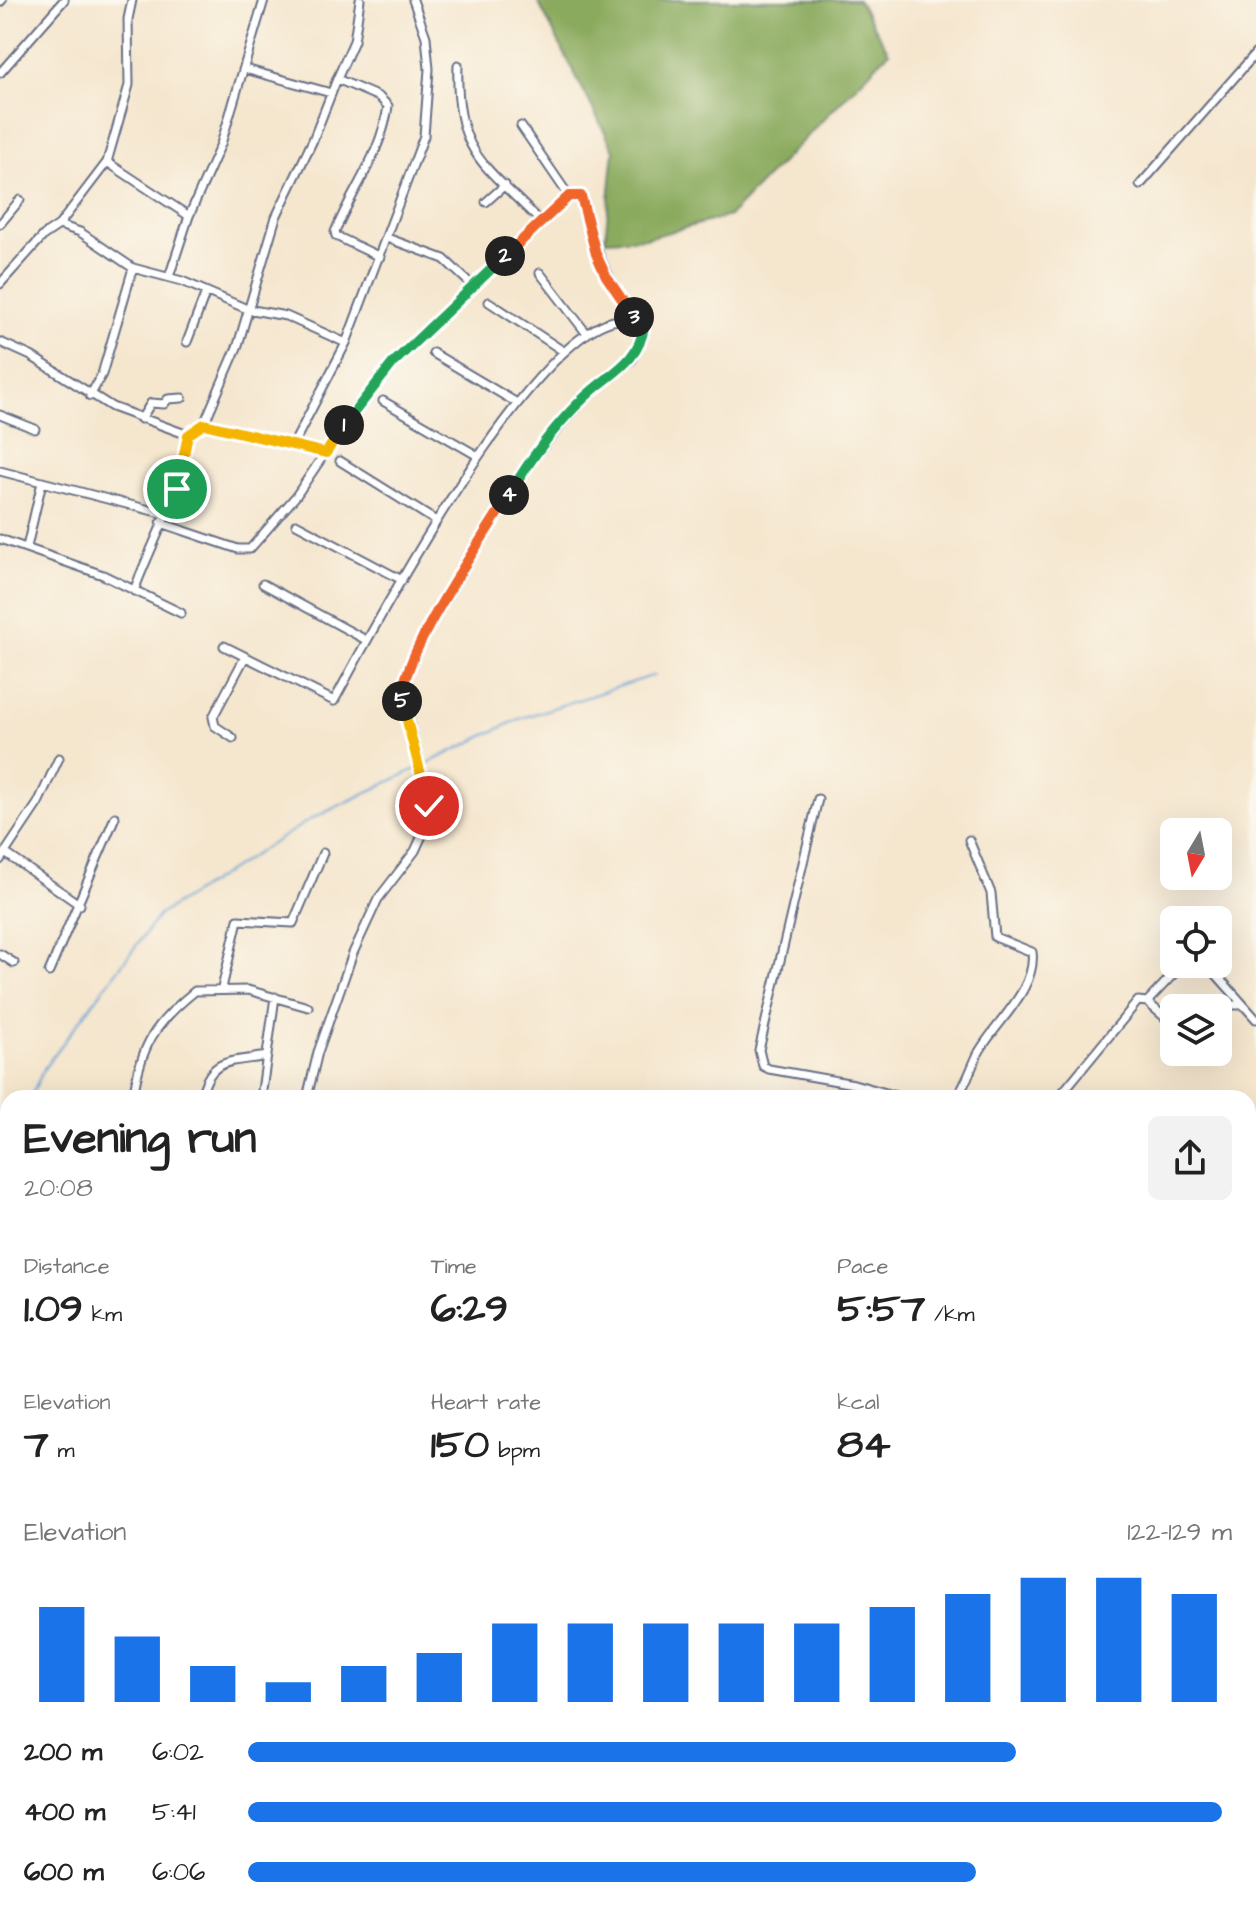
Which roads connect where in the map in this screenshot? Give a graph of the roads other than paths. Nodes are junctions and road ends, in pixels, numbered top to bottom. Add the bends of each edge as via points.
1 (64, 0) edge
2 (132, 0) edge
3 (264, 0) edge
4 (360, 0) edge
5 (413, 0) edge
6 (1256, 53) edge
7 (458, 65) dead end
8 (245, 69) junction
9 (0, 73) edge
10 (337, 79) junction
11 (331, 93) junction
12 (521, 126) dead end
13 (107, 162) junction
14 (505, 185) junction
15 (1140, 185) dead end
16 (569, 196) junction
17 (20, 200) dead end
18 (486, 202) dead end
19 (189, 216) junction
20 (540, 221) junction
21 (0, 224) edge
22 (59, 225) junction
23 (387, 238) junction
24 (380, 257) junction
25 (133, 268) junction
26 (540, 273) dead end
27 (169, 277) junction
28 (0, 284) edge
29 (474, 287) junction
30 (206, 292) junction
31 (489, 302) dead end
32 (247, 309) junction
33 (636, 321) junction
34 (587, 334) junction
35 (0, 342) edge
36 (187, 342) dead end
37 (346, 343) junction
38 (563, 351) junction
39 (433, 353) dead end
40 (90, 396) junction
41 (182, 398) dead end
42 (383, 401) dead end
43 (517, 403) junction
44 (0, 415) edge
45 (141, 419) junction
46 (204, 424) junction
47 (35, 429) dead end
48 (188, 435) junction
49 (294, 443) junction
50 (326, 453) junction
51 (478, 456) junction
52 (340, 461) dead end
53 (0, 471) edge
54 (42, 482) junction
55 (165, 514) junction
56 (436, 521) junction
57 (161, 523) junction
58 (296, 524) dead end
59 (0, 539) edge
60 (27, 547) junction
61 (402, 580) junction
62 (263, 584) dead end
63 (134, 591) junction
64 (181, 613) dead end
65 (366, 640) junction
66 (224, 646) dead end
67 (245, 657) junction
68 (233, 738) dead end
69 (59, 758) dead end
70 (818, 799) dead end
71 (115, 817) dead end
72 (969, 840) dead end
73 (5, 853) junction
74 (323, 853) dead end
75 (0, 860) edge
76 (80, 905) junction
77 (0, 954) edge
78 (14, 963) dead end
79 (49, 972) dead end
80 (1170, 978) edge
81 (1218, 978) edge
82 (222, 988) junction
83 (1230, 994) edge
84 (1232, 996) edge
85 (275, 997) junction
86 (1147, 1002) junction
87 (1232, 1005) edge
88 (1240, 1005) junction
89 (308, 1007) dead end
90 (1160, 1013) edge
91 (1256, 1019) edge
92 (267, 1056) junction
93 (135, 1090) edge
94 (203, 1090) edge
95 (262, 1090) edge
96 (309, 1090) edge
97 (875, 1090) edge
98 (960, 1090) edge
99 (1065, 1090) edge

1 - 9 street
2 - 13 street via 129,85
3 - 8 street
4 - 10 street via 354,41
5 - 23 street via 426,37 427,113 424,136
6 - 15 street
7 - 14 street via 463,134
8 - 11 street
8 - 19 street via 212,168
10 - 11 street
10 - 24 street via 388,106 383,131 335,232
11 - 32 street via 276,217
12 - 16 street
13 - 19 street
13 - 22 street
14 - 18 street
14 - 20 street
16 - 20 street
16 - 33 street via 581,196 596,254
17 - 21 street
19 - 27 street
20 - 29 street
22 - 25 street via 80,232
22 - 28 street
23 - 24 street
23 - 29 street via 444,259
24 - 37 street
25 - 27 street
25 - 40 street via 102,374
26 - 34 street
27 - 30 street
29 - 50 street via 393,363
30 - 32 street
30 - 36 street
31 - 38 street
32 - 37 street via 286,316
32 - 46 street via 238,345
33 - 34 street via 622,320
33 - 96 street via 644,326 632,360 585,396 524,470 420,642 402,690 429,806 425,829 378,899 353,953
34 - 38 street
35 - 40 street via 45,364
37 - 49 street
38 - 43 street
39 - 43 street
40 - 45 street
41 - 45 street via 151,403
42 - 51 street
43 - 51 street
44 - 47 street
45 - 48 street
46 - 48 street
46 - 49 street
48 - 55 street via 180,481
49 - 50 street
50 - 57 street via 250,549
51 - 56 street
52 - 56 street
53 - 54 street
54 - 55 street
54 - 60 street
55 - 57 street
56 - 61 street
57 - 63 street
58 - 61 street
59 - 60 street
60 - 63 street
61 - 65 street
62 - 65 street
63 - 64 street
65 - 67 street via 334,701
66 - 67 street
67 - 68 street via 213,717 215,726
69 - 73 street
70 - 97 street via 759,1050 761,1061 769,1069
71 - 76 street
72 - 98 street via 991,893 995,937 1032,952 1033,965
73 - 75 street
73 - 76 street
74 - 82 street via 293,923 238,920
76 - 79 street
77 - 78 street
80 - 86 street
81 - 83 street
82 - 85 street
82 - 93 street via 195,991 152,1032
84 - 88 street
85 - 89 street
85 - 92 street
86 - 90 street
86 - 99 street via 1138,1001
87 - 88 street
88 - 91 street
92 - 94 street via 216,1065
92 - 95 street

